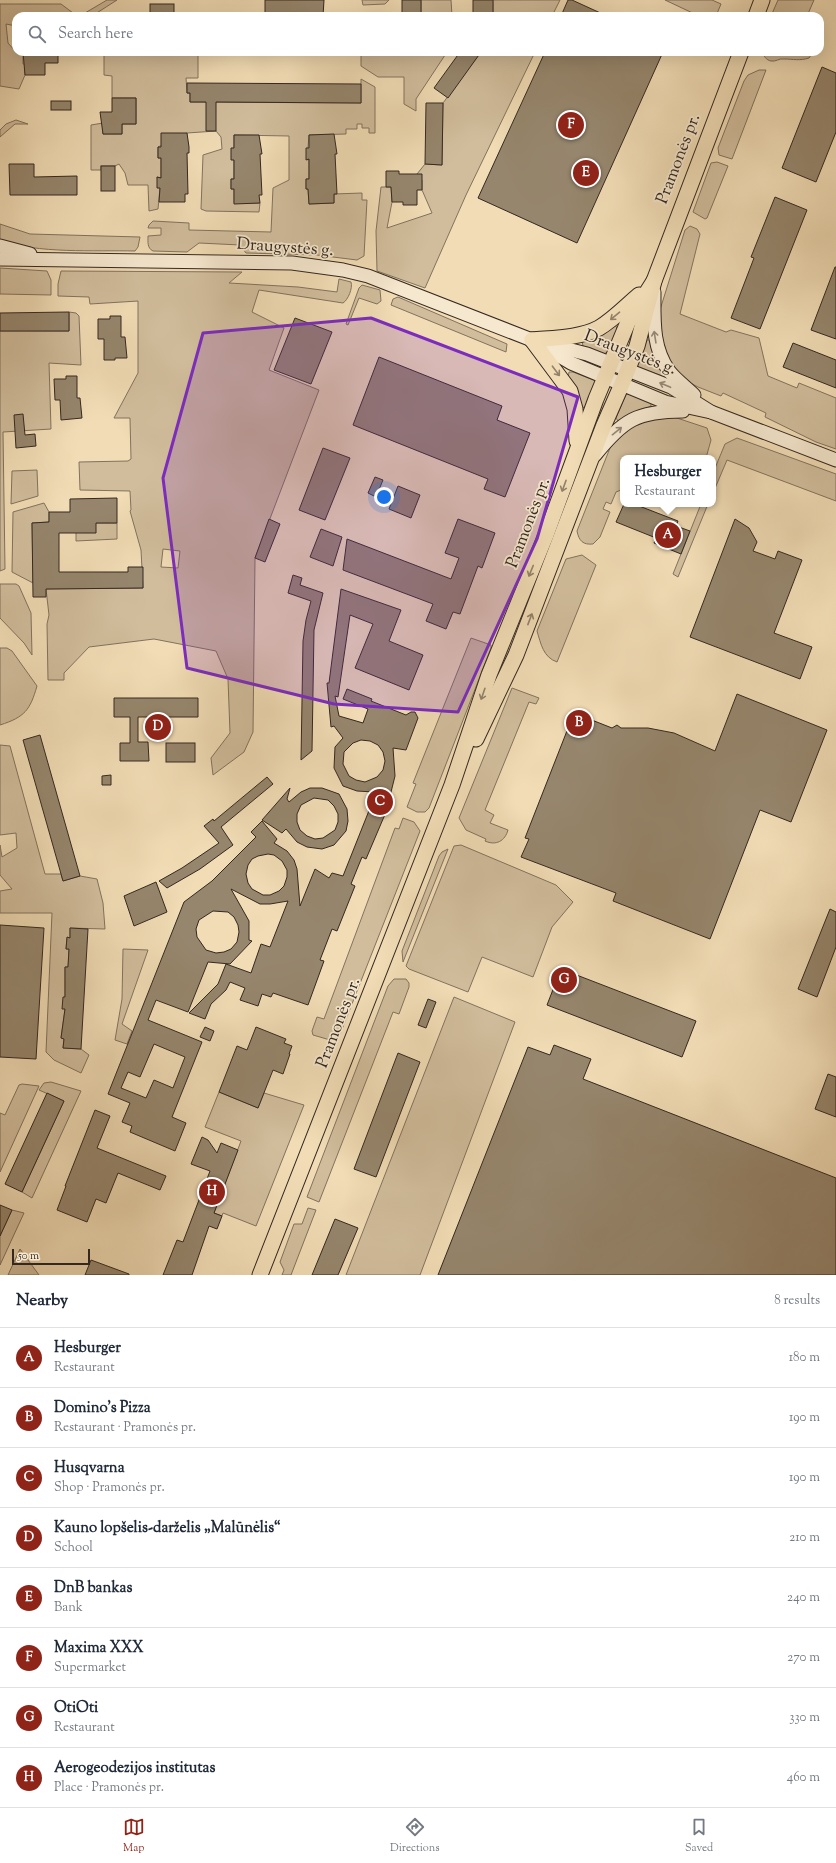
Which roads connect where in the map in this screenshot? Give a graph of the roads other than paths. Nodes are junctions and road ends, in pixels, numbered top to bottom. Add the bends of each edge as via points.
1 (762, 0) edge
2 (758, 12) edge
3 (739, 56) edge
4 (0, 246) edge
5 (0, 259) edge
6 (47, 259) junction
7 (654, 281) junction
8 (532, 340) junction
9 (611, 363) junction
10 (628, 370) junction
11 (606, 377) junction
12 (622, 384) junction
13 (711, 412) junction
14 (577, 450) junction
15 (591, 459) junction
16 (836, 460) edge
17 (452, 785) junction
18 (260, 1275) edge

1 - 2 main road
3 - 7 main road, Pramonės pr.
4 - 6 main road, Draugystės g.
5 - 6 main road, Draugystės g.
6 - 8 main road, Draugystės g. via 292,263 330,268 368,276
7 -> 8 main road via 612,319 597,329 580,334
7 - 9 main road, Pramonės pr. via 628,322
7 - 10 main road, Pramonės pr.
13 -> 7 main road via 670,371 660,353 654,331
8 - 9 main road, Draugystės g. via 588,354
8 - 11 main road, Draugystės g. via 571,363
8 -> 14 main road via 570,391 575,409
9 - 10 main road, Draugystės g.
9 - 11 main road, Pramonės pr.
10 - 12 main road, Pramonės pr.
13 -> 10 main road, Draugystės g. via 671,387
11 - 12 main road, Draugystės g.
11 - 14 main road, Pramonės pr.
12 - 13 main road, Draugystės g. via 665,402
12 - 15 main road, Pramonės pr.
15 -> 13 main road via 610,436 637,417 661,411
13 - 16 main road, Draugystės g.
14 -> 17 main road, Pramonės pr. via 546,535 489,675
17 -> 15 main road, Pramonės pr. via 516,656
17 - 18 main road, Pramonės pr.

